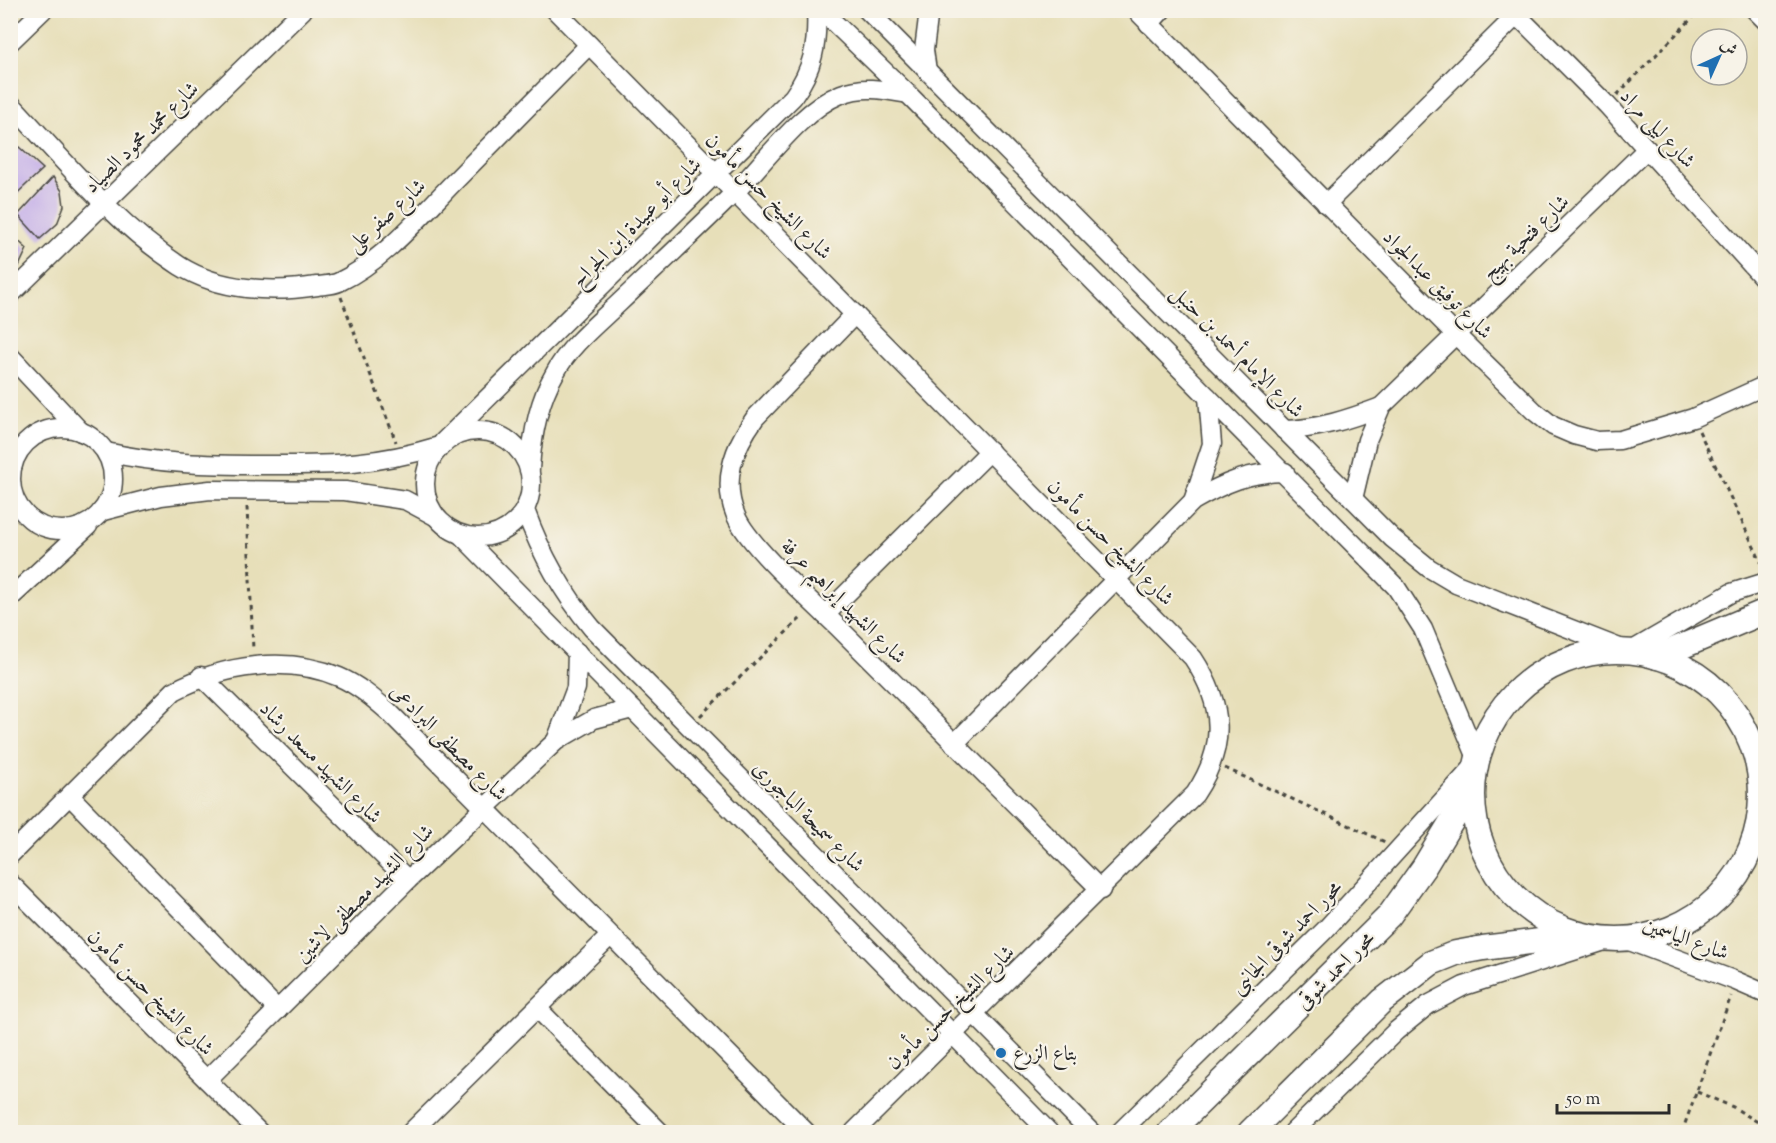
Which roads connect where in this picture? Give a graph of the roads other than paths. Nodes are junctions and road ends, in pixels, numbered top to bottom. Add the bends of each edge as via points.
1 (44, 10) edge
2 (303, 10) edge
3 (555, 10) edge
4 (816, 10) edge
5 (821, 10) edge
6 (867, 10) edge
7 (929, 10) edge
8 (1136, 10) edge
9 (1162, 10) edge
10 (1755, 10) edge
11 (1515, 13) edge
12 (1766, 21) edge
13 (1149, 24) junction
14 (10, 42) edge
15 (589, 45) junction
16 (927, 71) junction
17 (908, 94) junction
18 (10, 103) edge
19 (1647, 149) junction
20 (717, 174) junction
21 (735, 192) junction
22 (104, 204) junction
23 (1326, 204) junction
24 (1766, 281) edge
25 (10, 295) edge
26 (855, 314) junction
27 (1456, 335) junction
28 (10, 356) edge
29 (1217, 361) junction
30 (1195, 383) junction
31 (1766, 386) edge
32 (1208, 397) junction
33 (1381, 407) junction
34 (1284, 430) junction
35 (81, 432) junction
36 (441, 444) junction
37 (990, 451) junction
38 (106, 452) junction
39 (12, 455) edge
40 (530, 468) junction
41 (1285, 472) junction
42 (11, 496) edge
43 (1353, 499) junction
44 (1193, 501) junction
45 (525, 510) junction
46 (435, 516) junction
47 (97, 517) junction
48 (462, 535) junction
49 (1116, 579) junction
50 (1766, 582) edge
51 (10, 598) edge
52 (820, 610) junction
53 (1766, 611) edge
54 (1629, 651) junction
55 (577, 652) junction
56 (1657, 657) junction
57 (201, 676) junction
58 (632, 709) junction
59 (556, 741) junction
60 (954, 744) junction
61 (1475, 769) junction
62 (1763, 779) edge
63 (70, 796) junction
64 (484, 808) junction
65 (1761, 820) edge
66 (1766, 851) edge
67 (10, 855) edge
68 (408, 880) junction
69 (10, 883) edge
70 (1101, 890) junction
71 (1585, 935) junction
72 (610, 936) junction
73 (1617, 939) junction
74 (1766, 994) edge
75 (538, 1008) junction
76 (278, 1010) junction
77 (975, 1015) junction
78 (954, 1036) junction
79 (207, 1080) junction
80 (259, 1132) edge
81 (411, 1132) edge
82 (660, 1132) edge
83 (806, 1132) edge
84 (854, 1132) edge
85 (1049, 1132) edge
86 (1091, 1132) edge
87 (1120, 1132) edge
88 (1170, 1132) edge
89 (1250, 1132) edge
90 (1293, 1132) edge

1 - 14 street
2 - 22 street, شارع محمد محمود الصياد
3 - 15 street, شارع الشيخ حسن مأمون
4 - 20 street, شارع أبو عبيدة إبن الجراح via 815,56 805,79 793,97
5 - 17 street
6 - 16 street, شارع الإمام أحمد بن حنبل
7 - 16 street via 924,50
8 - 13 street, شارع توفيق عبدالجواد
9 - 13 street
10 - 12 street
11 - 19 street, شارع ليلى مراد
11 - 23 street
13 - 23 street, شارع توفيق عبدالجواد
15 - 20 street, شارع الشيخ حسن مأمون
15 - 22 street, شارع صفر على via 388,250 337,284 278,290 209,280 182,267 146,241
16 - 29 street, شارع الإمام أحمد بن حنبل
17 - 21 street via 857,89 826,101
17 - 30 street
18 - 22 street, شارع صفر على
19 - 24 street, شارع ليلى مراد
19 - 27 street, شارع فتحية بهيج
20 - 21 street, شارع الشيخ حسن مأمون
20 - 36 street, شارع أبو عبيدة إبن الجراح
21 - 26 street, شارع الشيخ حسن مأمون
21 - 40 street via 568,354 555,372 541,405 532,436
22 - 25 street, شارع محمد محمود الصياد
23 - 27 street, شارع توفيق عبدالجواد
26 - 37 street, شارع الشيخ حسن مأمون
26 - 52 street, شارع الشهيد إبراهيم عرفة via 741,436 729,478 736,517 748,536
27 - 31 street, شارع توفيق عبدالجواد via 1553,426 1596,441 1620,440 1693,418
27 - 33 street, شارع فتحية بهيج
28 - 35 street
29 - 30 street
29 - 34 street, شارع الإمام أحمد بن حنبل
30 - 32 street
32 - 41 street
32 - 44 street via 1212,444
33 - 34 street, شارع فتحية بهيج via 1326,425
33 - 43 street, شارع فتحية بهيج via 1367,440
34 - 43 street, شارع الإمام أحمد بن حنبل
35 - 38 street
35 - 39 street via 65,428 42,433
36 - 38 street, شارع أبو عبيدة إبن الجراح via 401,457 345,465 198,465 140,460
36 - 40 street via 462,432 483,430 503,436 520,450
36 - 46 street via 429,462 424,480
37 - 49 street, شارع الشيخ حسن مأمون
37 - 52 street
38 - 47 street via 114,482 111,497
39 - 42 street
40 - 45 street via 532,483
41 - 44 street via 1242,476
41 - 61 street via 1411,606
42 - 47 street via 30,520 44,528 76,529
43 - 54 street, شارع الإمام أحمد بن حنبل via 1428,568 1456,584
44 - 49 street
45 - 48 street via 514,524 498,534
45 - 77 street, شارع سميحة الباجورى via 546,560 574,607 592,628
46 - 47 street via 405,500 367,492 247,490 185,492
46 - 48 street
47 - 51 street
48 - 55 street
49 - 60 street
49 - 70 street, شارع الشيخ حسن مأمون via 1193,658 1208,681 1218,735 1213,762 1195,794
50 - 54 street via 1731,593
52 - 60 street, شارع الشهيد إبراهيم عرفة
53 - 56 main road
54 - 56 main road
54 - 61 main road via 1570,658 1521,686 1487,731
55 - 58 street
55 - 59 street, شارع الشهيد مصطفى لاشين via 576,688
56 - 62 main road via 1689,670 1717,691 1738,718 1754,749
57 - 63 street, شارع مصطفى البرادعى via 174,691
57 - 64 street, شارع مصطفى البرادعى via 254,666 287,665 314,668 341,678 389,712
57 - 68 street, شارع الشهيد مسعد رشاد
58 - 59 street, شارع الشهيد مصطفى لاشين via 594,719
58 - 78 street
59 - 64 street, شارع الشهيد مصطفى لاشين
60 - 70 street, شارع الشهيد إبراهيم عرفة
61 - 71 main road via 1475,820 1485,852 1502,881 1525,906
61 - 87 street, محور احمد شوقى الجانبى via 1293,963
61 - 88 main road, محور احمد شوقى via 1424,867 1389,916
62 - 65 main road
63 - 67 street, شارع مصطفى البرادعى
63 - 76 street
64 - 68 street, شارع الشهيد مصطفى لاشين
64 - 72 street, شارع مصطفى البرادعى
65 - 66 street
65 - 73 main road via 1737,875 1700,914 1651,935
68 - 76 street, شارع الشهيد مصطفى لاشين
69 - 79 street, شارع الشيخ حسن مأمون
70 - 77 street, شارع الشيخ حسن مأمون
71 - 73 main road
71 - 89 main road via 1483,948 1431,963 1382,1001
72 - 75 street
72 - 83 street, شارع مصطفى البرادعى
73 - 74 street, شارع الياسمين
73 - 90 street via 1464,986 1428,1005
75 - 81 street
75 - 82 street
76 - 79 street, شارع الشهيد مصطفى لاشين
77 - 78 street, شارع الشيخ حسن مأمون
77 - 86 street, شارع سميحة الباجورى
78 - 84 street, شارع الشيخ حسن مأمون
78 - 85 street
79 - 80 street, شارع الشيخ حسن مأمون

